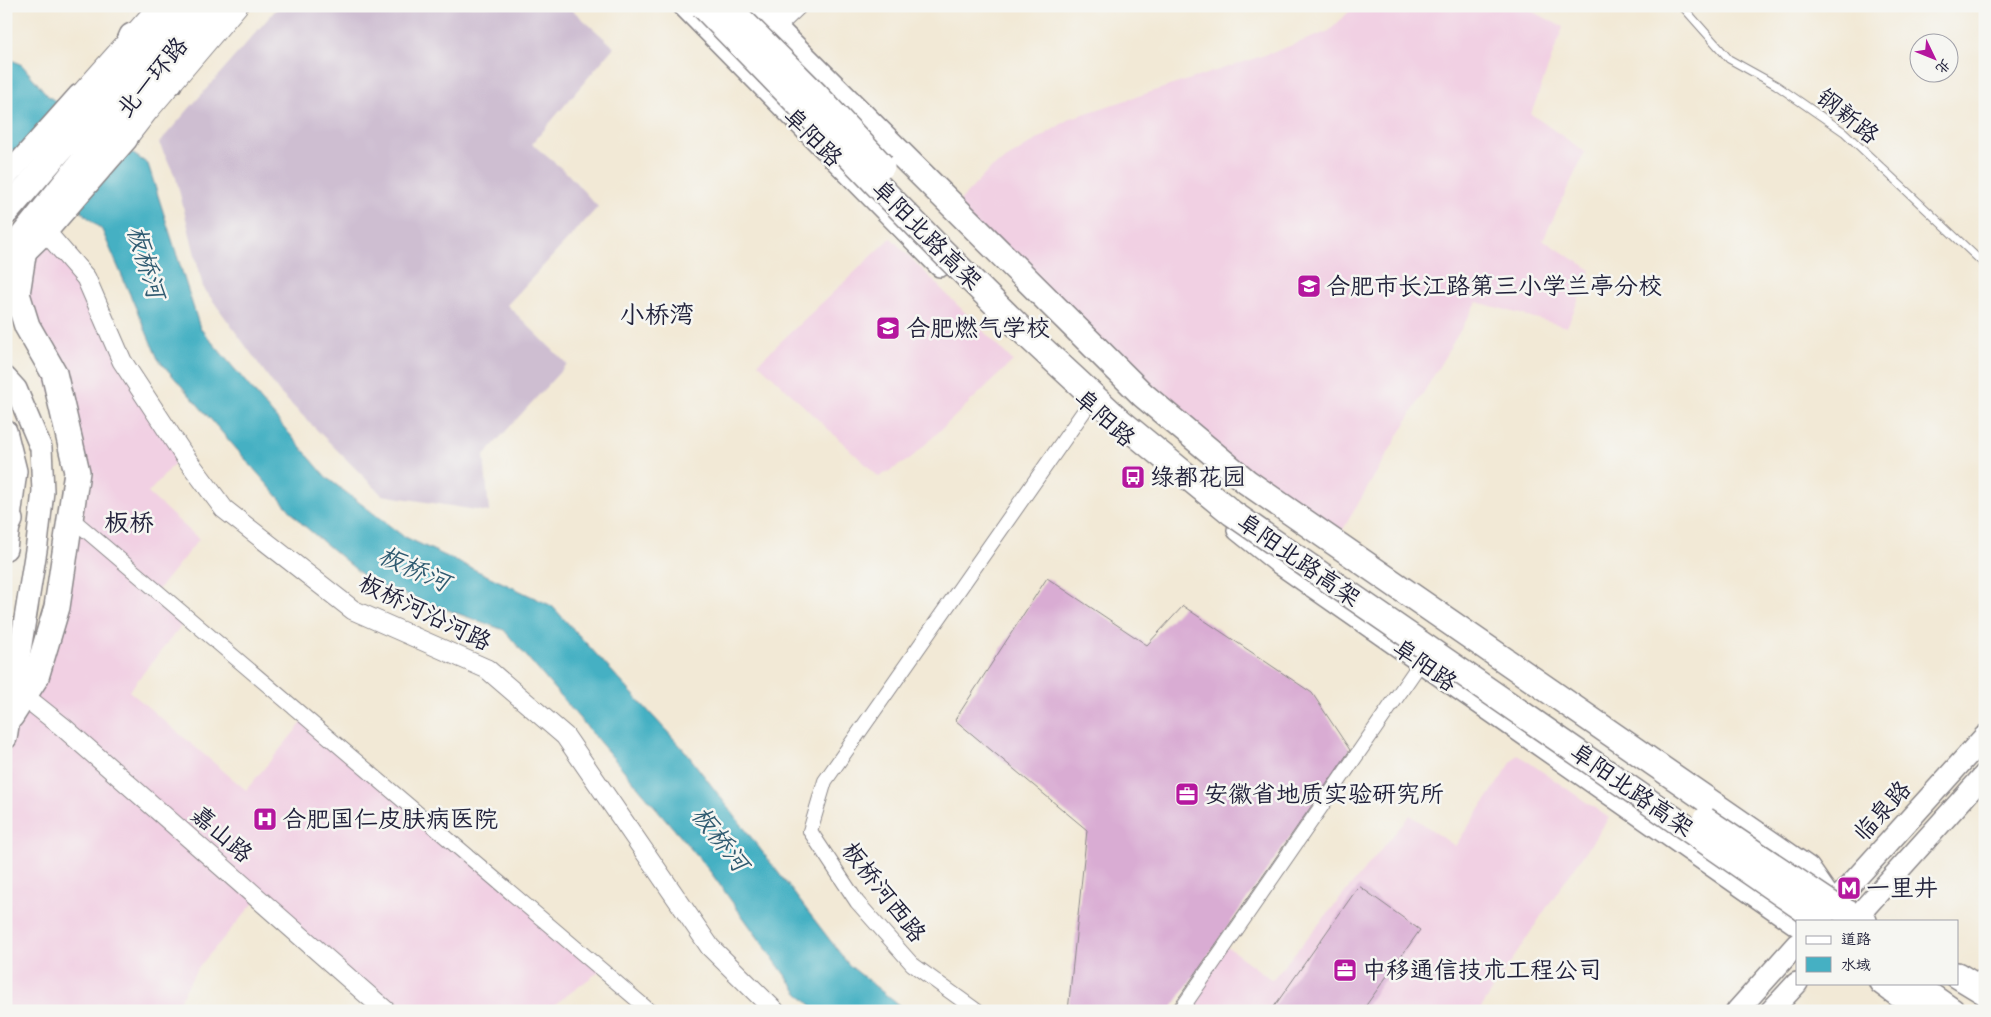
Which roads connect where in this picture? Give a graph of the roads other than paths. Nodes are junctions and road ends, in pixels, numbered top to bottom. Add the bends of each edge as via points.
1 (158, 6) edge
2 (184, 6) edge
3 (213, 6) edge
4 (238, 6) edge
5 (684, 6) edge
6 (703, 6) edge
7 (727, 6) edge
8 (752, 6) edge
9 (797, 6) edge
10 (1682, 6) edge
11 (774, 28) junction
12 (132, 36) joint
13 (172, 84) joint
14 (106, 113) junction
15 (6, 177) edge
16 (13, 205) edge
17 (55, 209) junction
18 (46, 232) junction
19 (12, 261) edge
20 (1985, 265) edge
21 (6, 378) edge
22 (1089, 404) junction
23 (6, 431) edge
24 (70, 517) junction
25 (8, 524) edge
26 (6, 549) edge
27 (1421, 662) junction
28 (24, 696) junction
29 (8, 727) edge
30 (1985, 736) edge
31 (1985, 774) edge
32 (1824, 915) edge
33 (1858, 919) edge
34 (1796, 924) edge
35 (1796, 945) edge
36 (1958, 976) edge
37 (1796, 984) edge
38 (1881, 984) edge
39 (1913, 984) edge
40 (1985, 992) edge
41 (386, 1011) edge
42 (650, 1011) edge
43 (776, 1011) edge
44 (977, 1011) edge
45 (1180, 1011) edge
46 (1737, 1011) edge
47 (1771, 1011) edge
48 (1918, 1011) edge
49 (1952, 1011) edge

1 - 12 street
2 - 14 highway, 北一环路
3 - 14 highway, 北一环路
4 - 13 street
5 - 22 main road, 阜阳路 via 932,259
6 - 32 highway, 阜阳北路高架, bridge via 1026,334 1121,422 1232,514
7 - 32 highway, 阜阳北路高架, bridge via 974,262 1102,384 1238,498
8 - 11 highway
9 - 11 street
10 - 20 lane, 钢新路 via 1729,60 1776,85 1844,132
11 - 32 highway via 1143,395 1247,482 1806,869
12 - 14 highway
13 - 14 main road
14 - 15 main road
14 - 16 highway
14 - 17 highway
17 - 18 main road
17 - 19 highway
18 - 19 main road
18 - 43 street, 板桥河沿河路 via 86,278 122,361 183,454 224,509 353,610 487,669 565,736 710,946
19 - 24 highway via 17,294 27,326 54,373 77,472
21 - 29 main road via 16,390 42,448 43,491
22 - 27 main road, 阜阳路 via 1133,445 1279,563
22 - 44 street, 板桥河西路 via 826,780 810,831 858,902 912,964
23 - 25 main road via 16,471
24 - 28 highway via 57,607 36,677
24 - 42 street
25 - 26 main road
27 - 34 main road, 阜阳路
27 - 45 street
28 - 29 highway
28 - 41 street, 嘉山路
30 - 32 main road, 临泉路
31 - 33 main road
32 - 33 highway
35 - 46 main road
36 - 40 highway
37 - 47 main road
38 - 48 main road
39 - 49 highway

